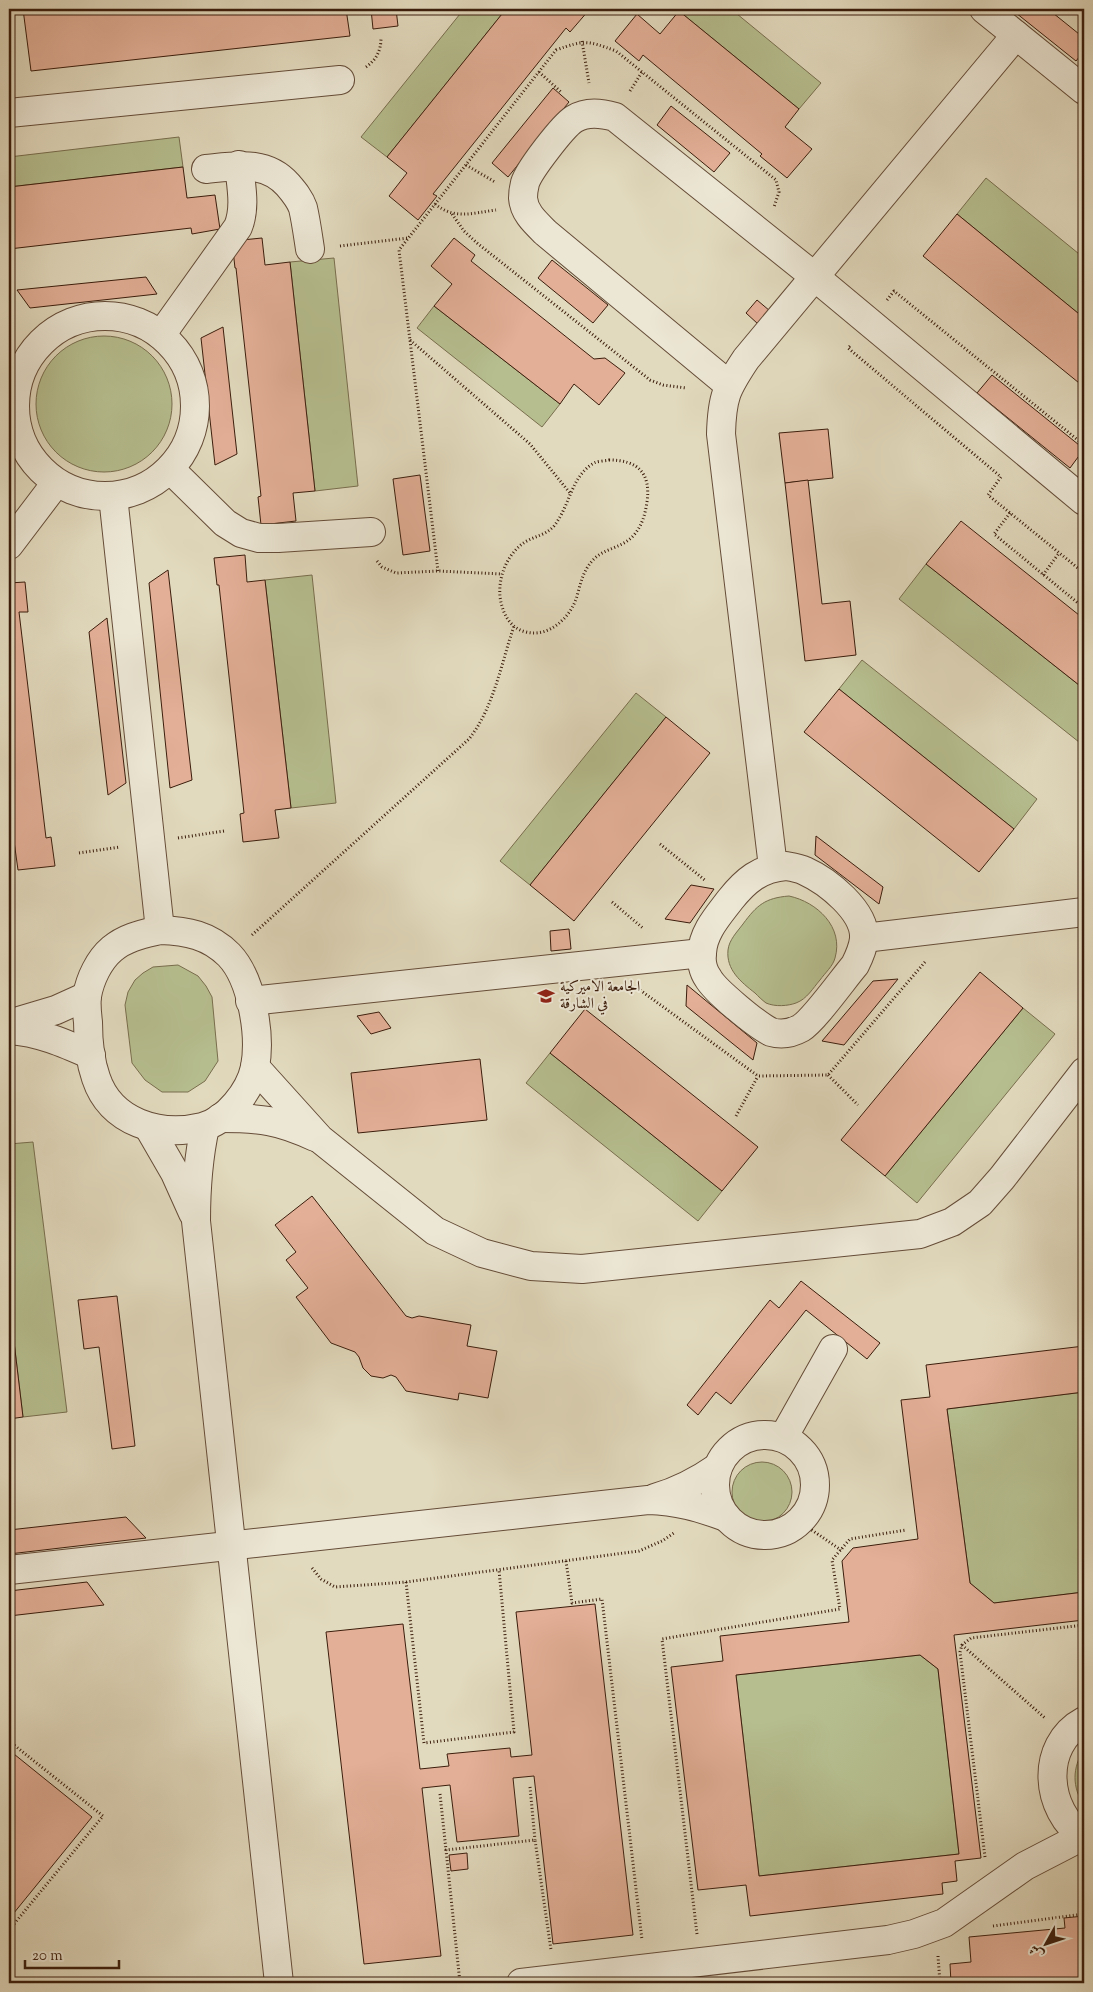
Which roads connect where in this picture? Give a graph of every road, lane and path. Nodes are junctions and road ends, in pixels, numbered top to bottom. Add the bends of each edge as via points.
1 (984, 9) edge
2 (1016, 35) junction
3 (582, 41) dead end
4 (340, 80) dead end
5 (1084, 90) edge
6 (9, 113) edge
7 (593, 114) junction
8 (240, 165) junction
9 (206, 169) dead end
10 (435, 204) dead end
11 (525, 206) junction
12 (452, 214) junction
13 (408, 238) dead end
14 (310, 249) joint
15 (815, 277) junction
16 (868, 322) junction
17 (161, 335) junction
18 (410, 340) dead end
19 (726, 382) junction
20 (1084, 445) edge
21 (170, 469) junction
22 (56, 483) junction
23 (570, 493) junction
24 (113, 496) junction
25 (1084, 501) edge
26 (1010, 512) junction
27 (371, 532) joint
28 (9, 545) edge
29 (1059, 553) junction
30 (1084, 573) edge
31 (502, 574) junction
32 (1043, 575) junction
33 (1084, 608) edge
34 (514, 626) junction
35 (660, 844) dead end
36 (774, 867) junction
37 (730, 900) junction
38 (1084, 912) edge
39 (160, 930) junction
40 (864, 938) junction
41 (702, 953) junction
42 (229, 956) junction
43 (87, 996) junction
44 (250, 1001) junction
45 (9, 1024) edge
46 (9, 1030) edge
47 (91, 1055) junction
48 (254, 1067) junction
49 (1084, 1072) edge
50 (758, 1076) dead end
51 (828, 1076) dead end
52 (858, 1105) dead end
53 (736, 1116) dead end
54 (212, 1122) junction
55 (149, 1128) junction
56 (320, 1139) junction
57 (196, 1222) junction
58 (833, 1349) dead end
59 (783, 1438) junction
60 (718, 1467) junction
61 (648, 1500) junction
62 (701, 1508) junction
63 (726, 1517) junction
64 (800, 1522) junction
65 (906, 1530) dead end
66 (298, 1538) junction
67 (231, 1545) junction
68 (841, 1550) junction
69 (566, 1561) junction
70 (9, 1570) edge
71 (499, 1570) junction
72 (406, 1582) junction
73 (1084, 1626) edge
74 (962, 1645) junction
75 (1075, 1729) edge
76 (9, 1741) edge
77 (530, 1787) dead end
78 (440, 1794) dead end
79 (1062, 1815) junction
80 (1084, 1836) edge
81 (536, 1840) junction
82 (446, 1850) junction
83 (1025, 1866) junction
84 (990, 1892) junction
85 (1084, 1914) edge
86 (985, 1927) dead end
87 (9, 1930) edge
88 (700, 1962) junction
89 (645, 1968) junction
90 (555, 1978) junction
91 (279, 1983) edge
92 (460, 1983) edge
93 (521, 1983) edge

1 - 2 street
2 - 5 street
2 - 15 street
3 - 7 path
4 - 6 street
7 - 11 street via 573,119 529,174 524,184
7 - 15 street via 614,117
8 - 9 street
8 - 14 street via 270,170 284,180 302,206
8 - 17 street via 243,206 238,227
10 - 12 path
11 - 12 path
11 - 19 street via 546,233
12 - 19 path via 477,243 650,380 677,388
13 - 14 path
15 - 16 street
15 - 19 street
16 - 20 path via 894,291
16 - 25 street
16 - 26 path via 848,348 1001,477 988,495
17 - 21 street via 187,368 194,389 192,432
17 - 22 street via 144,324 106,315 68,323 51,332 36,346 17,380 15,419 29,456
18 - 23 path via 530,444
19 - 36 street via 721,434
21 - 24 street via 134,492
21 - 27 street via 225,523 241,533 259,538 278,538
22 - 24 street via 93,496
22 - 28 street
23 - 31 path via 552,528 516,550
23 - 34 path via 578,479 595,462 609,460 623,460 638,467 647,482 648,491 640,527 632,538 594,559 579,583 571,610 551,629 541,633 521,631
24 - 39 street
26 - 29 path
26 - 32 path via 994,534
27 - 31 path via 376,560 382,567 396,573
29 - 30 path
29 - 32 path
31 - 34 path via 499,596 506,618
32 - 33 path
34 - 42 path via 491,700 469,739
35 - 37 path
36 - 37 street via 752,876
36 - 40 street via 804,870 828,886 854,908 861,920
37 - 41 street via 705,936
38 - 40 street
39 - 42 street via 185,931 209,940
39 - 43 street via 134,936 111,950 95,971
40 - 41 street via 855,965 802,1028 788,1033 772,1032 718,991 702,965
41 - 44 street
42 - 44 street via 244,977
43 - 45 street via 56,1010
43 - 47 street
44 - 48 street via 256,1034
46 - 47 street via 60,1040
47 - 55 street via 96,1079 108,1101 127,1118
48 - 54 street via 245,1090 234,1105
48 - 56 street
49 - 56 street via 980,1203 952,1222 920,1234 582,1269 531,1266 482,1253 436,1231
50 - 53 path
51 - 52 path
54 - 55 street via 168,1130
54 - 56 street via 255,1118 288,1125
54 - 57 street via 199,1158
55 - 57 street via 175,1173
57 - 67 street
58 - 59 street
59 - 60 street via 766,1435 748,1438 733,1446
59 - 64 street via 810,1460 815,1476 815,1493 810,1509
60 - 61 street via 697,1482
60 - 63 street via 715,1493
61 - 62 street via 675,1501
61 - 66 street
62 - 63 street
62 - 69 path via 676,1532 639,1551
63 - 64 street via 738,1528 754,1535 786,1532
64 - 68 path
65 - 68 path via 850,1539
66 - 67 street
66 - 72 path via 315,1572 335,1587
67 - 70 street
67 - 91 street
68 - 88 path via 832,1560 840,1609 662,1639
69 - 71 path
69 - 89 path via 572,1603 602,1599
71 - 72 path
71 - 72 path via 514,1732 424,1743
73 - 74 path via 971,1638
74 - 75 path
74 - 84 path via 960,1652
75 - 79 street via 1056,1754 1052,1775 1054,1796
76 - 87 path via 103,1816
77 - 81 path
78 - 82 path
79 - 80 street
79 - 83 street via 1039,1851
80 - 83 street
81 - 82 path
81 - 90 path
82 - 92 path
83 - 84 street
84 - 88 street via 944,1923 914,1934 888,1940
85 - 86 path
88 - 89 street
89 - 90 street
90 - 93 street

